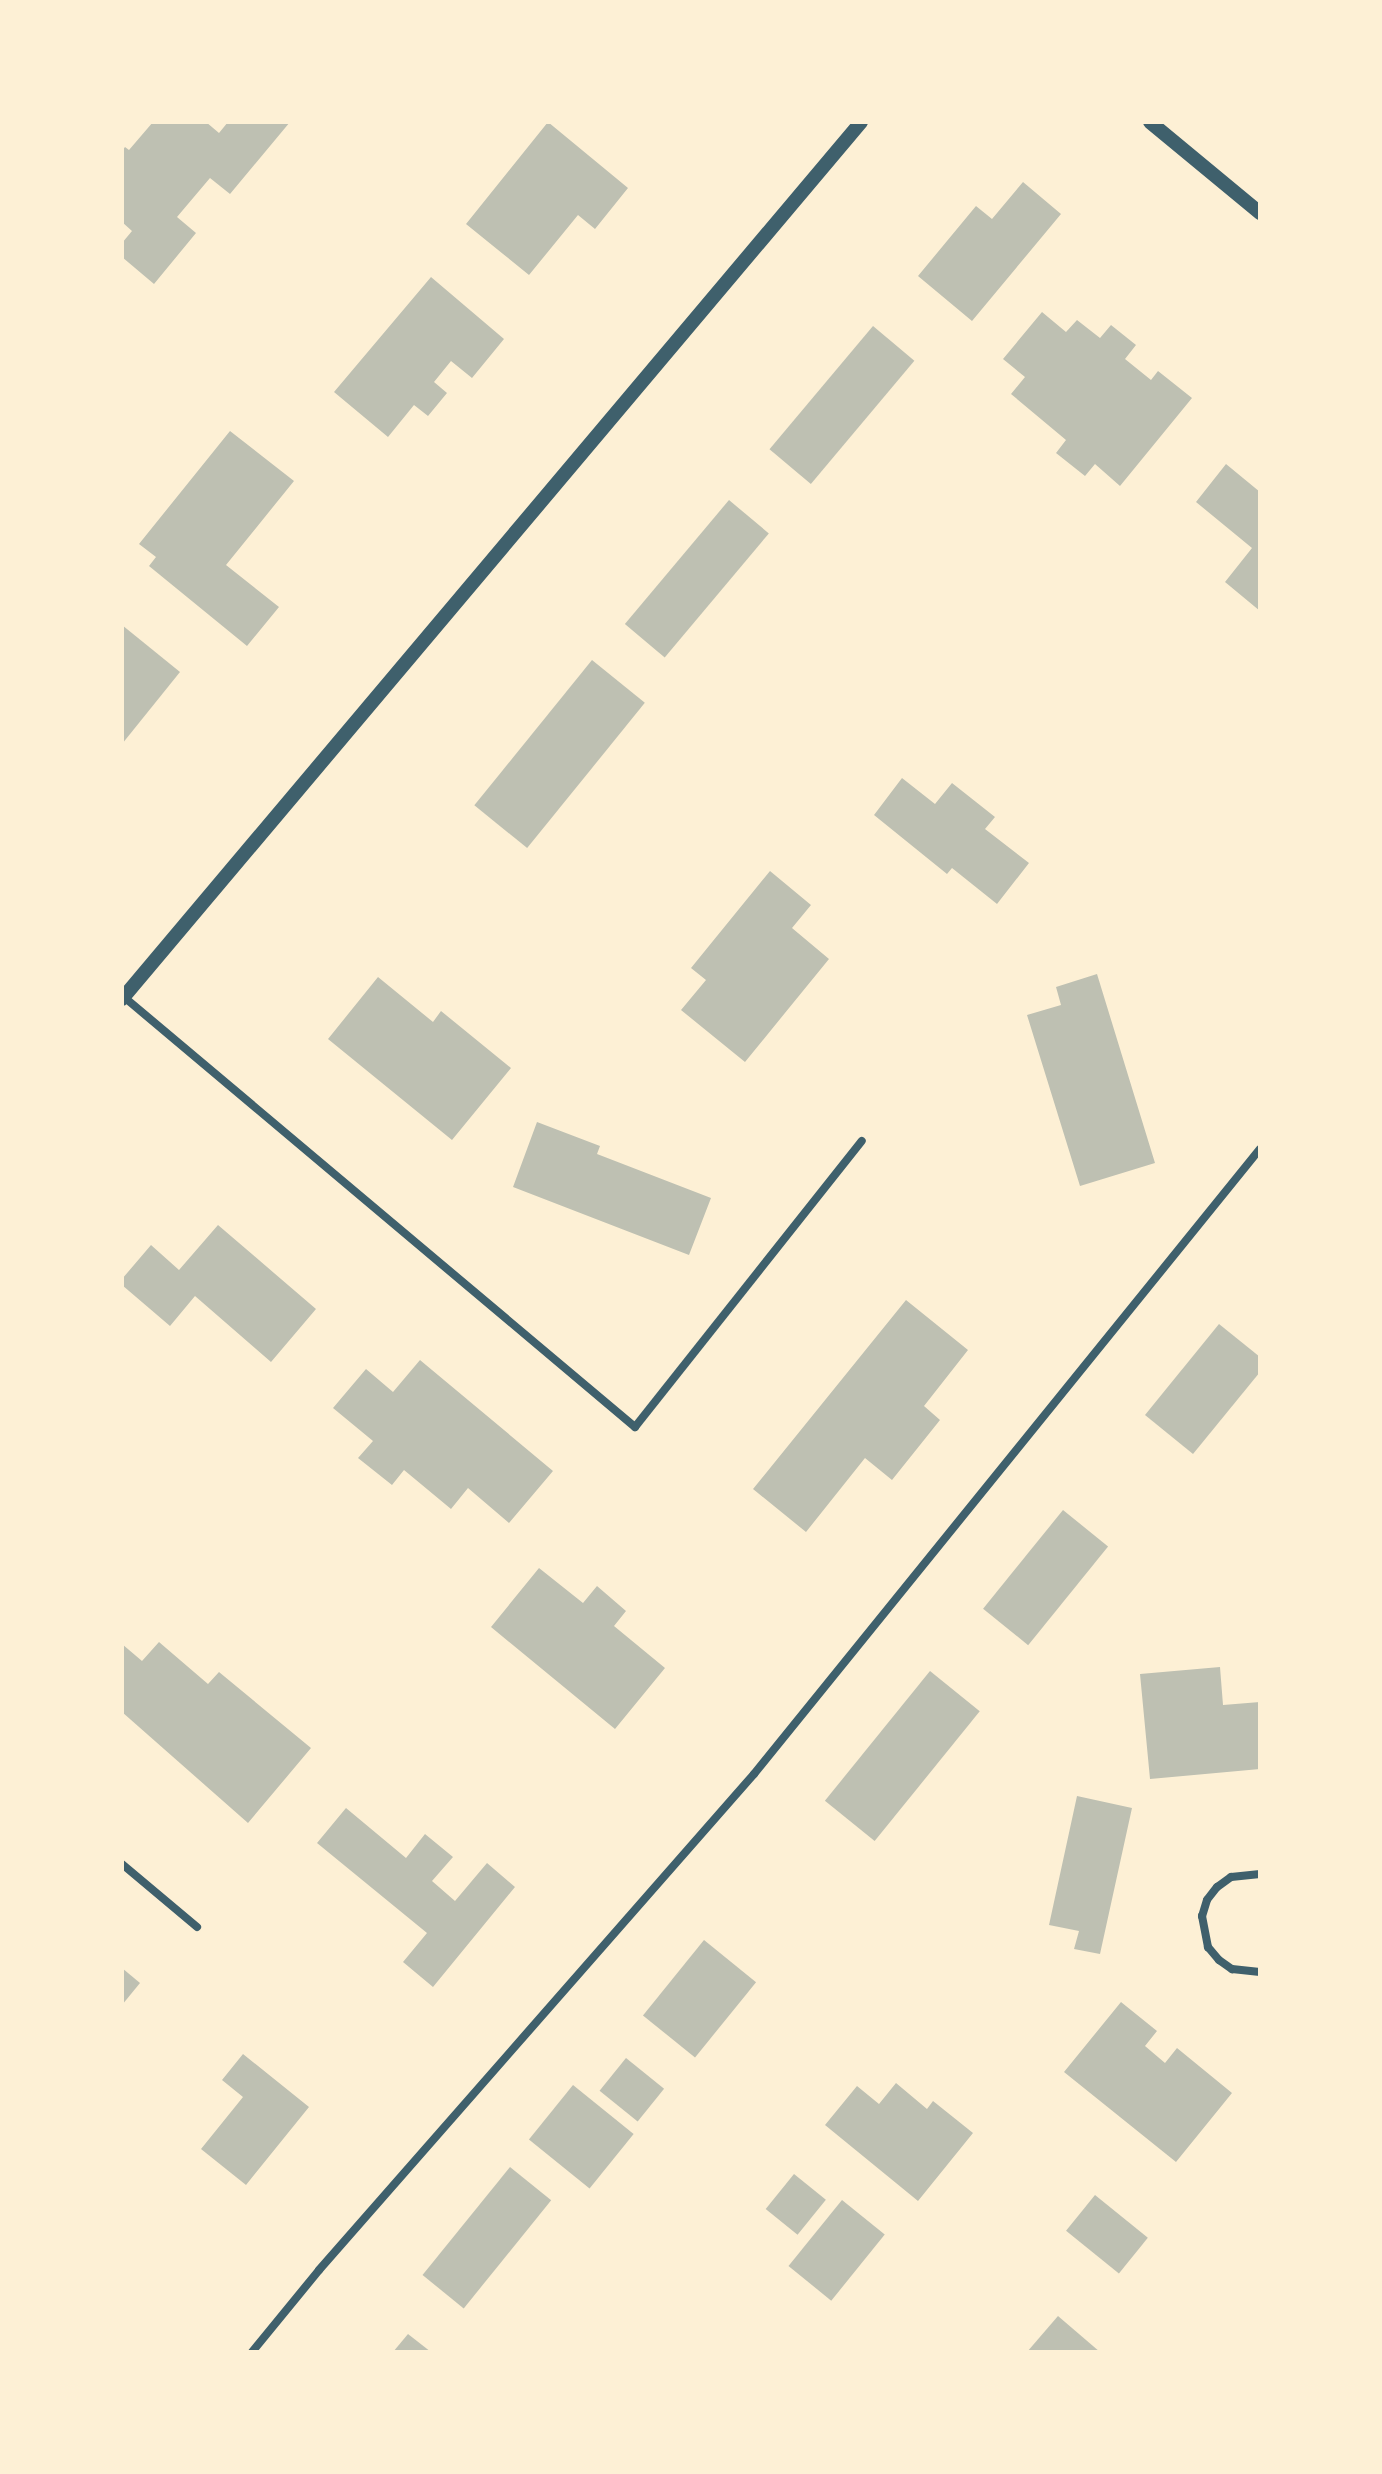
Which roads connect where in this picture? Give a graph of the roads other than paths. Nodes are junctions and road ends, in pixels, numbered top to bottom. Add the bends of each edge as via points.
1 (861, 122) edge
2 (1150, 122) edge
3 (1260, 213) edge
4 (123, 998) edge
5 (862, 1141) dead end
6 (1260, 1149) edge
7 (122, 1864) edge
8 (1260, 1874) edge
9 (197, 1927) dead end
10 (1260, 1972) edge
11 (252, 2352) edge

1 - 4 street
2 - 3 street
4 - 5 street via 635,1427
6 - 11 street via 754,1774
7 - 9 street
8 - 10 street via 1231,1877 1217,1887 1202,1916 1208,1947 1219,1960 1232,1969

